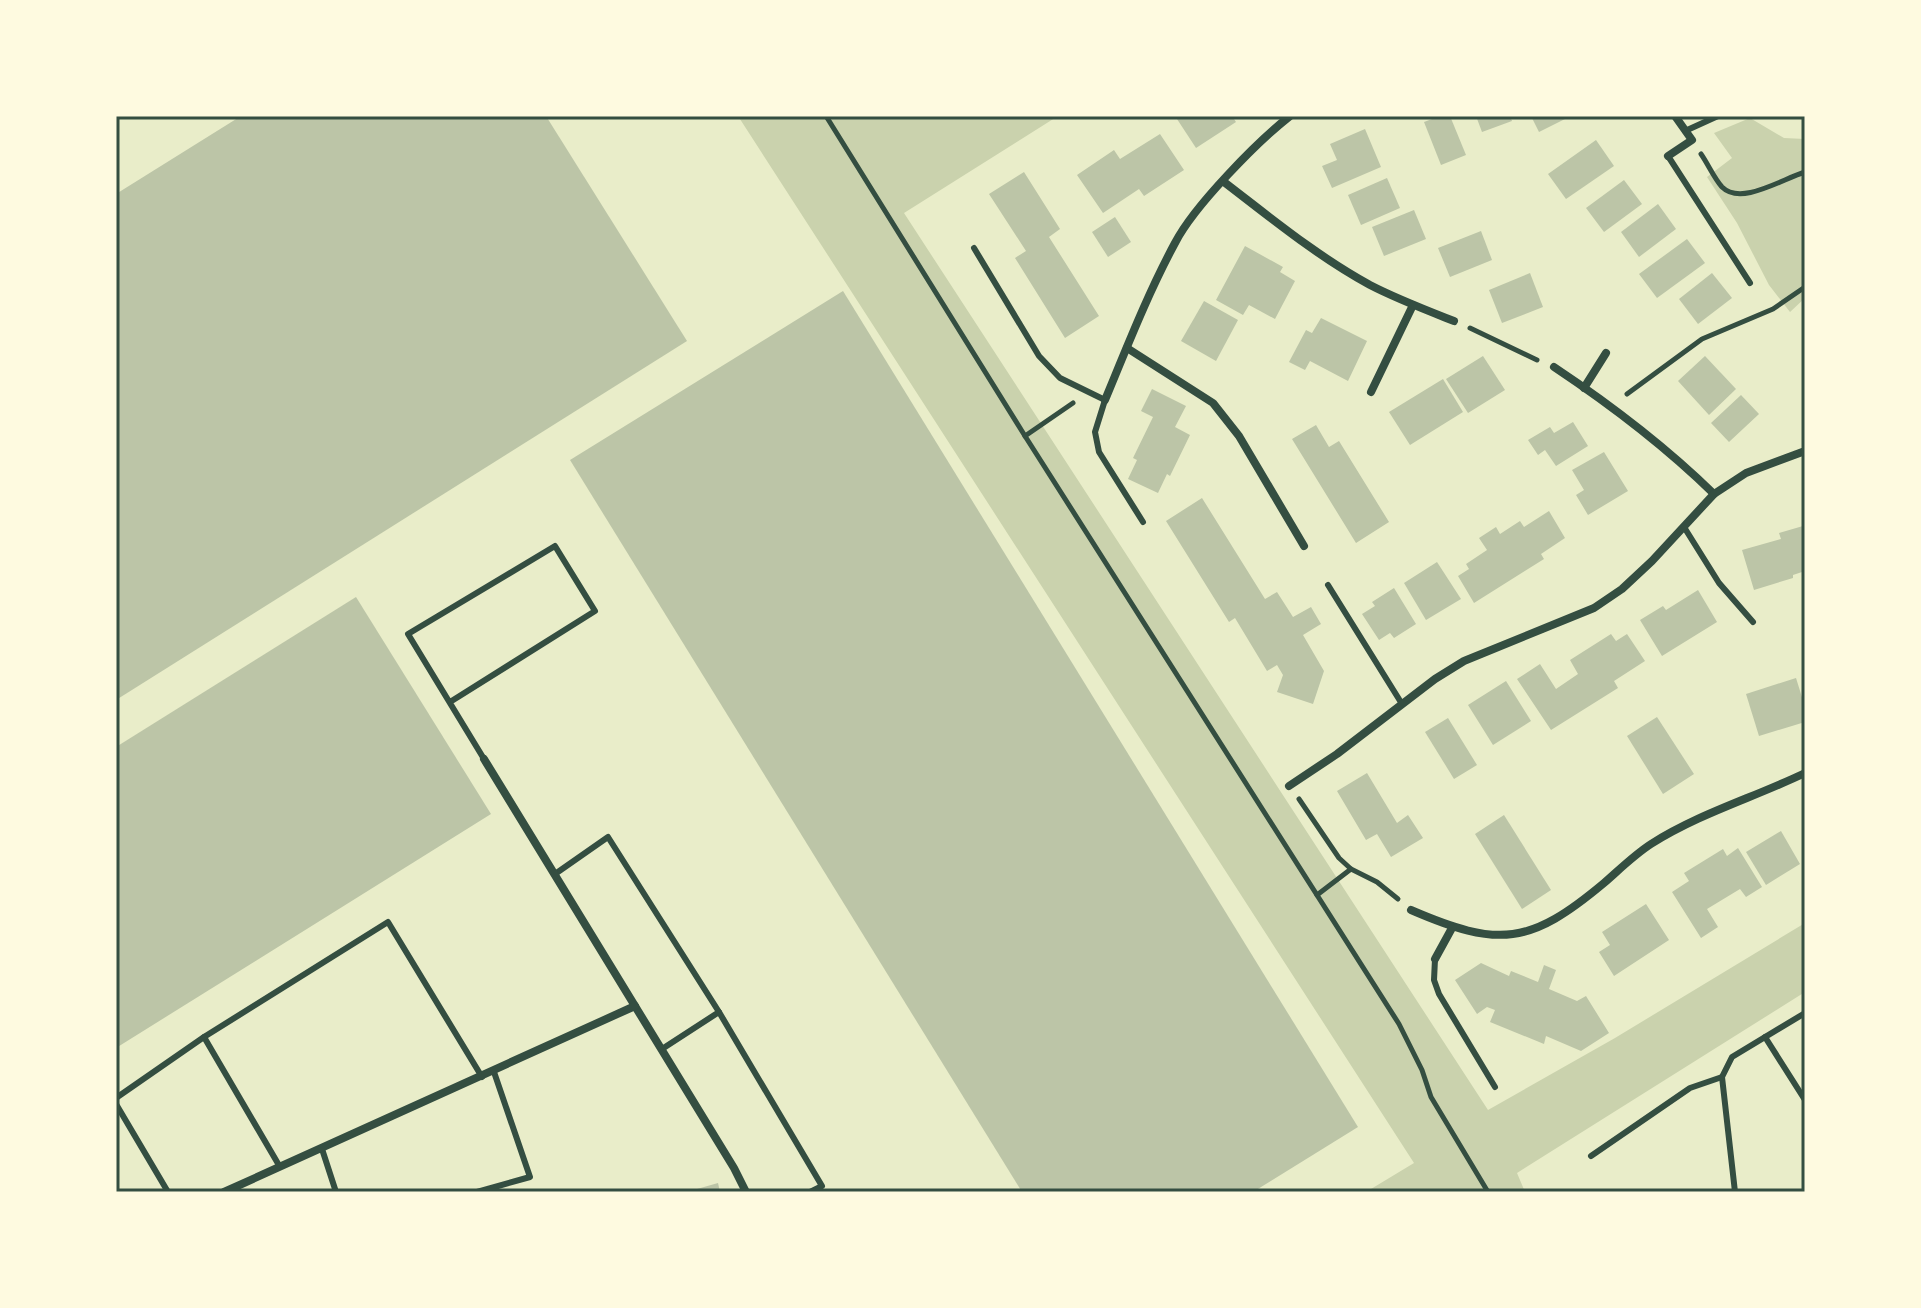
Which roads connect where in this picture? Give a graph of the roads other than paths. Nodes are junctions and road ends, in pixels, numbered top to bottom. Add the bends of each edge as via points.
1 (1290, 116) edge
2 (1675, 116) edge
3 (1718, 116) edge
4 (1685, 131) junction
5 (1668, 156) joint
6 (1224, 182) junction
7 (974, 248) dead end
8 (1750, 283) dead end
9 (1413, 305) junction
10 (1454, 321) road end
11 (1127, 348) junction
12 (1606, 353) dead end
13 (1554, 367) road end
14 (1584, 388) junction
15 (1371, 392) dead end
16 (1105, 400) junction
17 (1805, 451) edge
18 (1714, 494) junction
19 (1143, 522) dead end
20 (1684, 527) junction
21 (1304, 546) dead end
22 (1328, 585) dead end
23 (1753, 622) dead end
24 (450, 702) junction
25 (1402, 704) junction
26 (484, 759) joint
27 (1805, 773) edge
28 (1289, 786) road end
29 (555, 874) junction
30 (1411, 910) road end
31 (1452, 928) junction
32 (1435, 959) joint
33 (635, 1006) junction
34 (719, 1012) junction
35 (1805, 1013) edge
36 (204, 1037) junction
37 (1765, 1037) junction
38 (662, 1049) junction
39 (494, 1072) junction
40 (482, 1077) junction
41 (1722, 1077) junction
42 (1495, 1087) dead end
43 (1805, 1100) edge
44 (116, 1101) edge
45 (322, 1149) junction
46 (1591, 1156) dead end
47 (280, 1167) junction
48 (228, 1191) edge
49 (168, 1192) edge
50 (336, 1192) edge
51 (477, 1192) edge
52 (746, 1192) edge
53 (810, 1192) edge
54 (1735, 1192) edge

1 - 6 street
2 - 4 street
3 - 4 lane
4 - 5 street via 1692,140
5 - 8 lane
6 - 9 street via 1336,264
6 - 11 street via 1176,241
7 - 16 lane via 1039,356 1060,378
9 - 10 street
9 - 15 street
11 - 16 street
11 - 21 street via 1213,403 1239,436
12 - 14 street
13 - 14 street
14 - 18 street via 1679,459
16 - 19 lane via 1095,432 1099,452
17 - 18 street via 1746,473
18 - 20 street
20 - 23 lane via 1719,583
20 - 25 street via 1622,589 1594,608 1464,661
22 - 25 lane
24 - 24 lane via 408,634 555,546 595,611
24 - 26 lane
25 - 28 street
26 - 29 street
27 - 31 street via 1710,811 1647,846 1554,922 1507,936
29 - 33 street
29 - 34 lane via 608,837
30 - 31 street
31 - 32 street
32 - 42 lane via 1439,994
33 - 38 street
33 - 39 street
34 - 38 lane
34 - 53 lane via 822,1186
35 - 37 lane
36 - 40 lane via 388,922
36 - 44 lane
36 - 47 lane
37 - 41 lane via 1732,1057
37 - 43 lane
38 - 52 street
39 - 40 street
39 - 51 lane via 530,1177
40 - 45 street
41 - 46 lane via 1690,1088
41 - 54 lane
44 - 49 lane
45 - 47 street
45 - 50 lane
47 - 48 street

